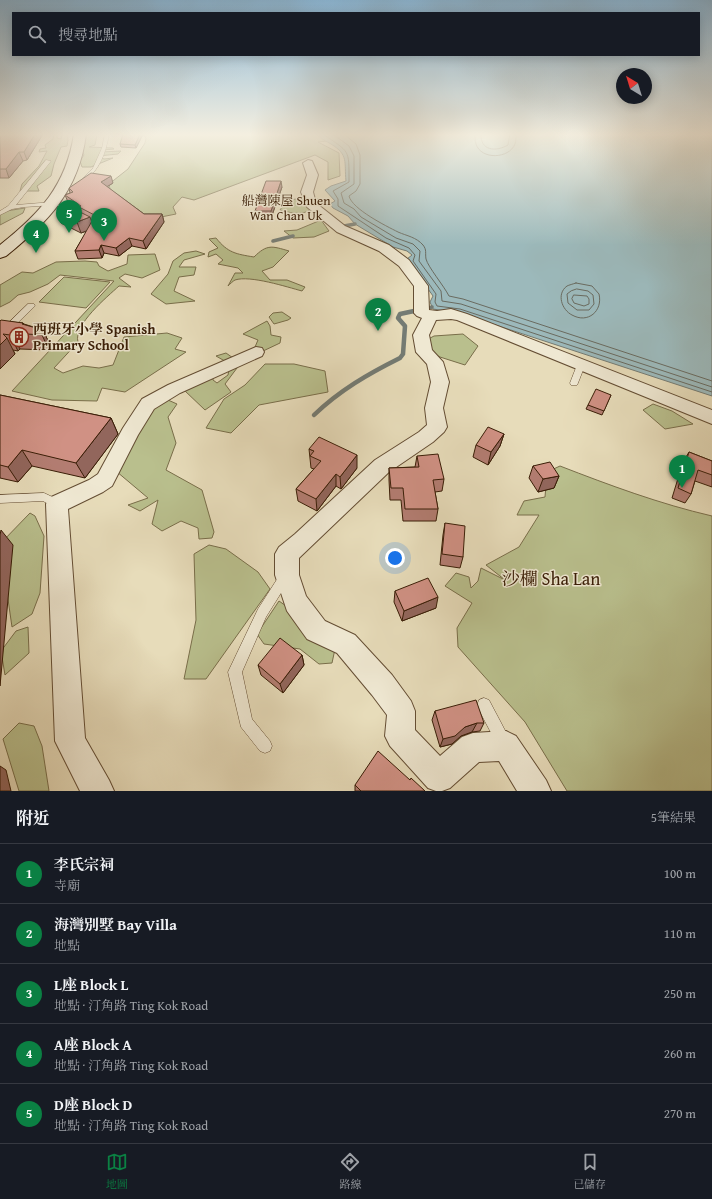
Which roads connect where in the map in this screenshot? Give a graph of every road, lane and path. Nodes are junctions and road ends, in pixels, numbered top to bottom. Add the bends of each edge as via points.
1 (40, 171) edge
2 (72, 171) edge
3 (93, 171) edge
4 (313, 171) edge
5 (84, 181) edge
6 (57, 205) junction
7 (10, 208) junction
8 (0, 210) edge
9 (0, 214) edge
10 (84, 220) edge
11 (0, 253) edge
12 (31, 306) dead end
13 (424, 310) junction
14 (0, 335) edge
15 (256, 352) dead end
16 (581, 365) junction
17 (574, 383) dead end
18 (712, 417) edge
19 (0, 499) edge
20 (57, 504) junction
21 (287, 575) junction
22 (484, 705) dead end
23 (265, 746) dead end
24 (506, 746) junction
25 (98, 791) edge
26 (535, 791) edge

1 - 7 lane
2 - 6 main road
3 - 5 lane
4 - 13 street via 314,176 307,192 311,205 341,229 384,248 404,263 420,286
6 - 7 lane via 24,205
6 - 10 lane
6 - 11 main road
7 - 8 lane
7 - 9 lane
12 - 14 lane
13 - 16 street via 437,316 457,316
13 - 21 street via 421,335 424,352 435,362 440,382 434,408 437,427 382,466 287,554
15 - 20 street via 174,389 148,404 105,480
16 - 17 lane
16 - 18 street
19 - 20 lane via 44,497
20 - 25 street via 70,741
21 - 23 lane via 262,613 235,672 246,722
21 - 24 street via 296,604 316,630 346,644 382,685 401,711 400,736 439,777 473,748
22 - 24 lane
24 - 26 street

